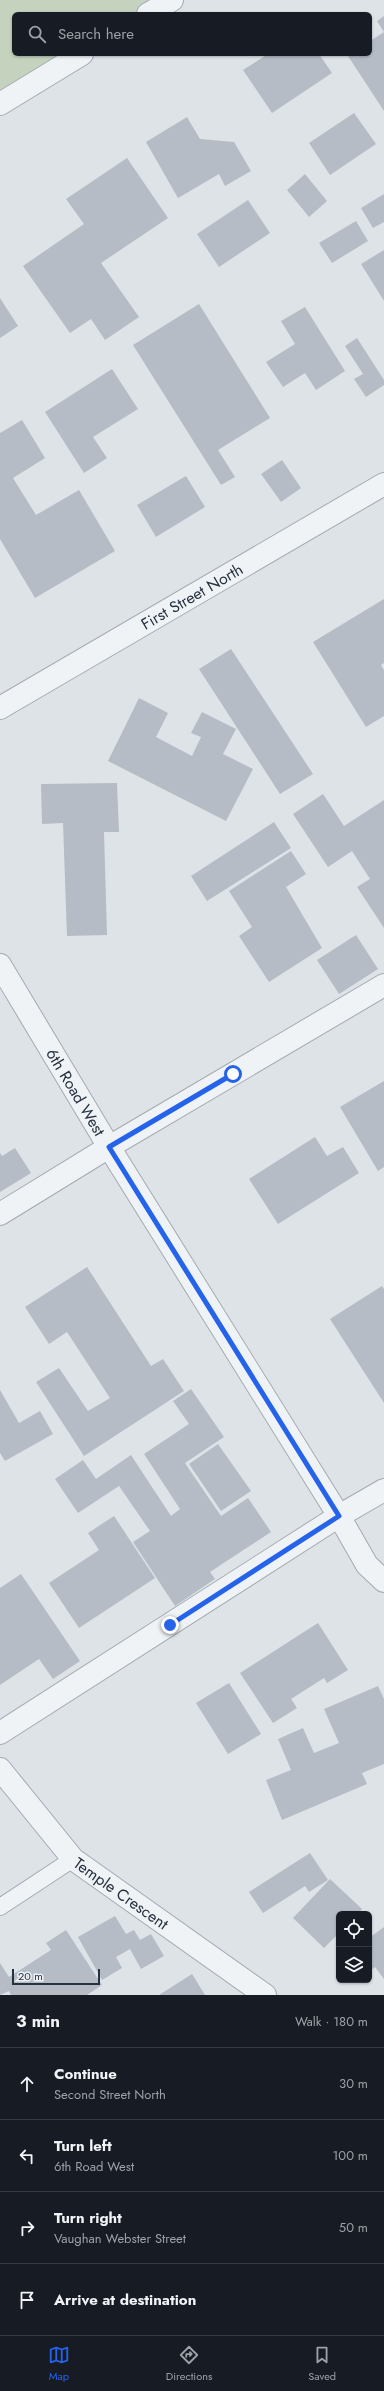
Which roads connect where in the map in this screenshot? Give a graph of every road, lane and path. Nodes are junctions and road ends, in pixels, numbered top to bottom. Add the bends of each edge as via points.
1 (172, 0) edge
2 (151, 12) edge
3 (79, 56) edge
4 (0, 104) edge
5 (384, 484) edge
6 (0, 708) edge
7 (0, 965) edge
8 (384, 985) edge
9 (109, 1147) junction
10 (0, 1214) edge
11 (384, 1490) edge
12 (339, 1516) junction
13 (384, 1581) edge
14 (0, 1733) edge
15 (0, 1769) edge
16 (74, 1859) junction
17 (0, 1907) edge
18 (264, 1995) edge

1 - 2 street
3 - 4 street
5 - 6 street, First Street North
7 - 9 street, 6th Road West
8 - 9 street
9 - 10 street
9 - 12 street, 6th Road West
11 - 12 street
12 - 13 street, 6th Road West via 367,1566
12 - 14 street
15 - 16 street, Temple Crescent
16 - 17 lane
16 - 18 street, Temple Crescent

